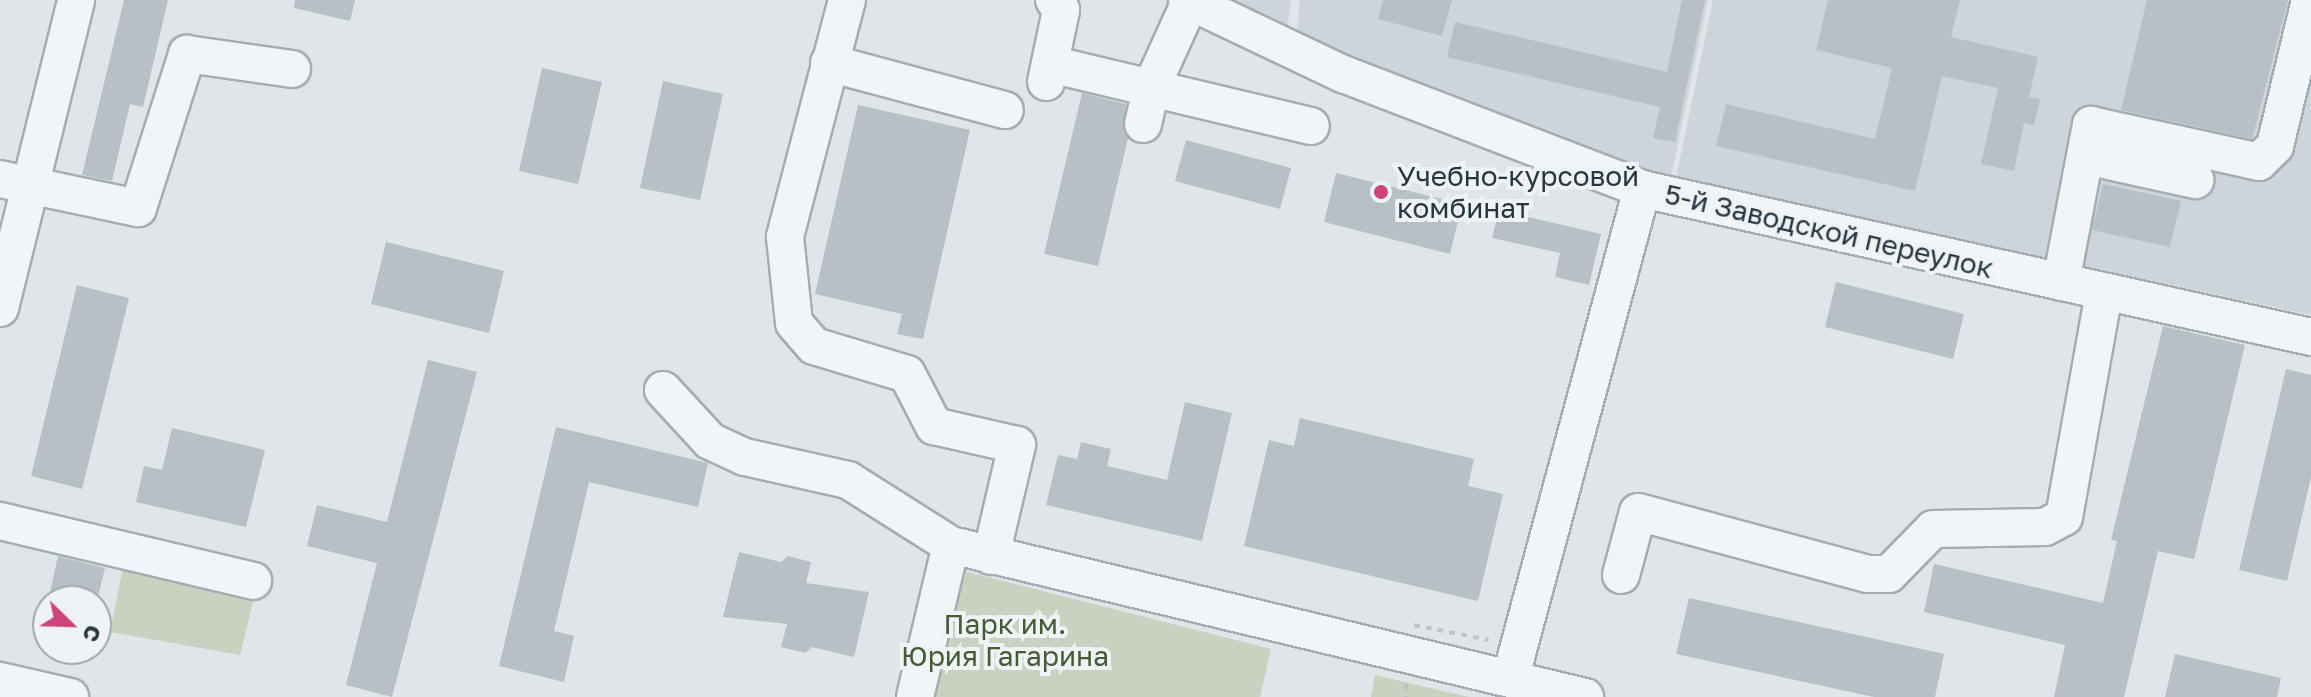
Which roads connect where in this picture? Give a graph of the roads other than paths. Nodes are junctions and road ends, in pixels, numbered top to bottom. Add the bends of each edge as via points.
1 (76, 0) edge
2 (847, 0) edge
3 (1054, 0) edge
4 (2310, 0) edge
5 (1188, 1) edge
6 (829, 63) junction
7 (292, 69) dead end
8 (1151, 88) junction
9 (1005, 110) dead end
10 (1143, 124) dead end
11 (1311, 126) dead end
12 (2086, 156) junction
13 (2195, 180) dead end
14 (15, 183) edge
15 (1642, 189) junction
16 (2061, 282) junction
17 (2104, 292) junction
18 (0, 308) edge
19 (2311, 337) edge
20 (663, 390) dead end
21 (0, 521) edge
22 (951, 545) junction
23 (991, 556) junction
24 (1621, 575) dead end
25 (253, 581) dead end
26 (1511, 676) junction
27 (0, 681) edge
28 (70, 697) edge
29 (915, 697) edge
30 (1585, 697) edge

1 - 14 street
2 - 6 street
3 - 8 street via 1061,10 1048,73
4 - 12 street via 2275,146 2259,162 2091,125
5 - 8 street
5 - 15 street, 5-й Заводской переулок via 1343,74
6 - 9 street
6 - 23 street via 785,237 794,323 814,346 907,374 934,426 1017,445
7 - 14 street via 187,54 138,208
8 - 10 street
8 - 11 street
12 - 13 street
12 - 16 street
14 - 18 street
15 - 16 street, 5-й Заводской переулок
15 - 26 street
16 - 17 street, 5-й Заводской переулок
17 - 19 street, 5-й Заводской переулок
17 - 24 street via 2064,517 2045,527 1933,529 1889,574 1868,574 1638,512
20 - 22 street via 710,441 745,457 848,480
21 - 25 street
22 - 23 street
22 - 29 street
23 - 26 street
26 - 30 street
27 - 28 street

